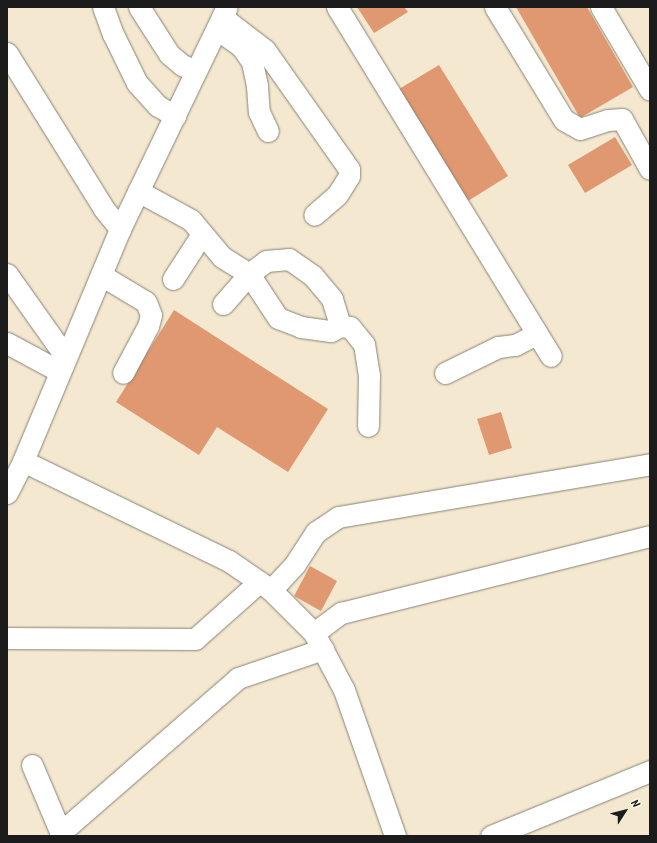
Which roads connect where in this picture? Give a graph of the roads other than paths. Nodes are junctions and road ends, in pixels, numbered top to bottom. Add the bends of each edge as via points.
1 (103, 7) edge
2 (139, 7) edge
3 (337, 7) edge
4 (495, 7) edge
5 (601, 7) edge
6 (222, 18) edge
7 (7, 53) edge
8 (196, 71) junction
9 (650, 90) edge
10 (175, 116) junction
11 (268, 131) dead end
12 (650, 169) edge
13 (138, 191) junction
14 (314, 214) dead end
15 (120, 229) junction
16 (202, 234) junction
17 (7, 274) edge
18 (249, 274) junction
19 (101, 275) junction
20 (173, 278) dead end
21 (223, 304) dead end
22 (340, 326) junction
23 (537, 334) junction
24 (7, 343) edge
25 (551, 356) dead end
26 (62, 364) junction
27 (123, 373) dead end
28 (445, 373) dead end
29 (368, 426) dead end
30 (23, 460) junction
31 (650, 464) edge
32 (7, 493) edge
33 (650, 536) edge
34 (265, 586) junction
35 (7, 638) edge
36 (318, 641) junction
37 (32, 765) dead end
38 (650, 771) edge
39 (61, 834) edge
40 (395, 836) edge
41 (491, 836) edge

1 - 10 street via 113,34 138,83 158,106
2 - 8 street via 169,54 182,65
3 - 23 street
4 - 12 street via 564,120 580,129 608,120 622,119
5 - 9 street
6 - 8 street
6 - 11 street via 252,62 259,112
6 - 14 street via 265,50 349,169 349,176 337,195
7 - 15 street via 104,209
8 - 10 street
10 - 13 street
13 - 15 street
13 - 16 street via 191,220
15 - 19 street
16 - 18 street via 222,257
16 - 20 street
17 - 26 street
18 - 21 street
18 - 22 street via 278,318 301,327 330,331
18 - 22 street via 266,261 289,260 313,276 332,299
19 - 26 street
19 - 27 street via 146,302 151,315 148,326
22 - 29 street via 350,327 364,344 369,375
23 - 25 street
23 - 28 street via 515,345 498,347
24 - 26 street
26 - 30 street
30 - 32 street
30 - 34 street via 229,561
31 - 34 street via 338,518 316,532 295,564
33 - 36 street via 340,613
34 - 35 street via 195,639
34 - 36 street
36 - 39 street via 238,678
36 - 40 street via 344,690
37 - 39 street
38 - 41 street

